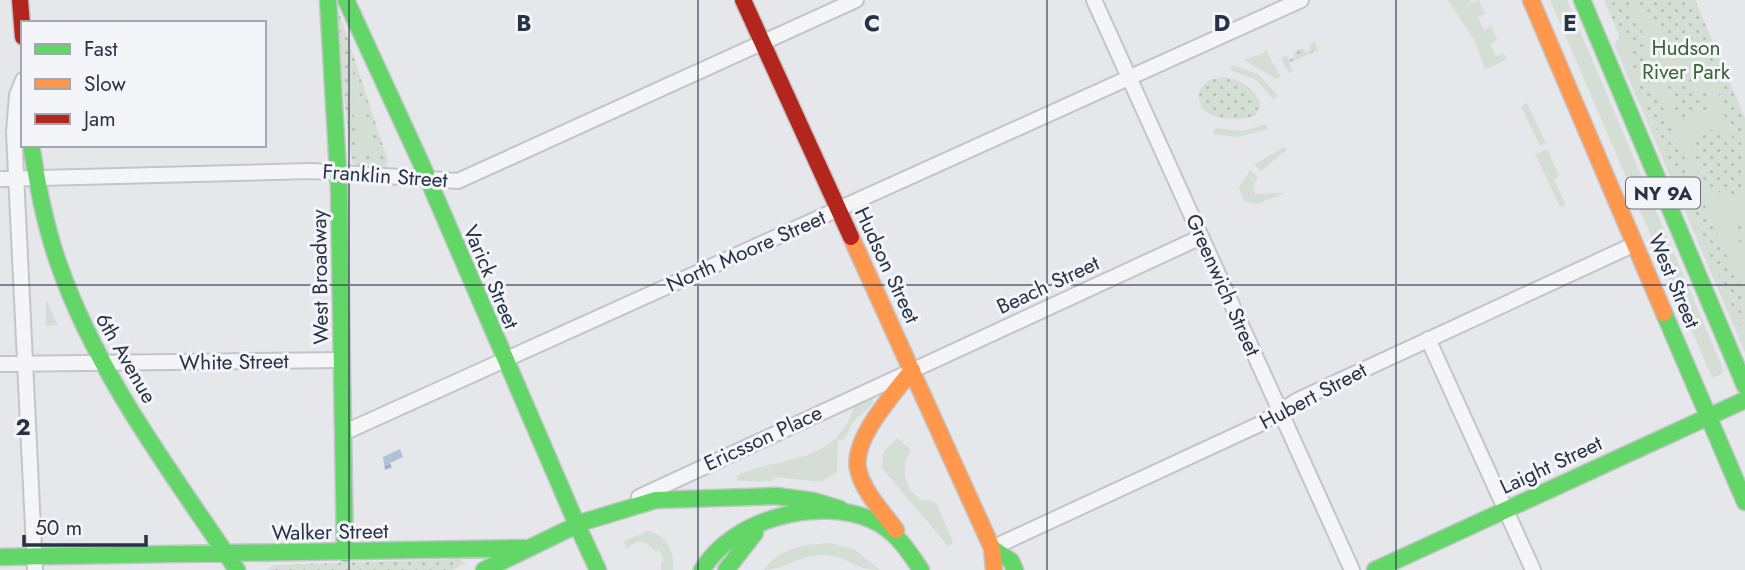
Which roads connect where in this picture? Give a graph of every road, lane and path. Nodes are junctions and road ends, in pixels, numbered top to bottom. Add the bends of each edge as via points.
1 (20, 0) edge
2 (328, 0) edge
3 (346, 0) edge
4 (743, 0) edge
5 (856, 0) edge
6 (1094, 0) edge
7 (1301, 0) edge
8 (1531, 0) edge
9 (1582, 0) edge
10 (22, 21) edge
11 (763, 43) junction
12 (1129, 78) junction
13 (21, 90) edge
14 (32, 147) edge
15 (338, 173) junction
16 (36, 177) junction
17 (0, 178) edge
18 (16, 178) junction
19 (428, 180) junction
20 (838, 209) junction
21 (1201, 237) junction
22 (1635, 244) junction
23 (1428, 339) junction
24 (342, 360) junction
25 (504, 360) junction
26 (101, 362) junction
27 (26, 363) junction
28 (0, 364) edge
29 (912, 370) junction
30 (1745, 386) edge
31 (1745, 400) edge
32 (1280, 412) junction
33 (1709, 415) junction
34 (343, 433) junction
35 (1745, 502) edge
36 (840, 509) junction
37 (617, 510) junction
38 (1505, 510) junction
39 (779, 518) junction
40 (578, 527) junction
41 (535, 547) junction
42 (992, 548) junction
43 (225, 553) junction
44 (345, 553) junction
45 (0, 557) edge
46 (35, 563) edge
47 (917, 563) edge
48 (237, 570) edge
49 (484, 570) edge
50 (598, 570) edge
51 (702, 570) edge
52 (726, 570) edge
53 (993, 570) edge
54 (1015, 570) edge
55 (1352, 570) edge
56 (1375, 570) edge
57 (1533, 570) edge

1 - 10 main road
2 - 15 main road, West Broadway
3 - 19 main road, Varick Street
4 - 11 main road, Hudson Street
5 - 11 street, Franklin Street
6 - 12 street, Greenwich Street
7 - 12 street, North Moore Street
8 - 22 main road, West Street / NY 9A
9 - 30 main road, West Street / NY 9A
11 - 19 street, Franklin Street via 464,179
11 - 20 main road, Hudson Street
12 - 20 street, North Moore Street
12 - 21 street, Greenwich Street
13 - 18 street via 15,119
14 - 16 main road, 6th Avenue
15 - 16 street, Franklin Street
15 - 19 street, Franklin Street
15 - 24 main road, West Broadway
16 - 18 street, Franklin Street
16 - 26 main road, 6th Avenue via 54,254 75,312
17 - 18 street, Franklin Street
18 - 27 street
19 - 25 main road, Varick Street
20 - 25 street, North Moore Street
20 - 29 main road, Hudson Street
21 - 29 street, Beach Street
21 - 32 street, Greenwich Street
22 - 23 street, Hubert Street
22 - 33 main road, West Street / NY 9A
23 - 32 street, Hubert Street
23 - 38 street
24 - 26 street, White Street
24 - 34 main road, West Broadway
25 - 34 street, North Moore Street
25 - 40 main road, Varick Street
26 - 27 street, White Street
26 - 43 main road, 6th Avenue
27 - 28 street, White Street
27 - 46 street
29 - 37 street, Ericsson Place via 660,485
29 - 42 main road, Hudson Street
29 - 47 main road via 864,438 857,462 864,482
31 - 33 main road, Laight Street
32 - 42 street, Hubert Street
32 - 55 street, Greenwich Street
33 - 35 main road, West Street / NY 9A
33 - 38 main road, Laight Street
34 - 44 main road, West Broadway
36 - 37 main road via 813,500 768,495 661,499
36 - 39 main road via 809,510
36 - 47 main road via 884,527
37 - 40 main road
38 - 56 main road, Laight Street
38 - 57 street
39 - 51 main road via 729,540
39 - 52 main road via 744,543
40 - 41 main road
40 - 50 main road, Varick Street
41 - 44 main road, Walker Street
41 - 49 main road
42 - 53 main road, Hudson Street
42 - 54 main road, Hudson Street via 1011,561
43 - 44 main road, Walker Street
43 - 46 main road, Walker Street
43 - 48 main road, 6th Avenue
45 - 46 main road, Walker Street

